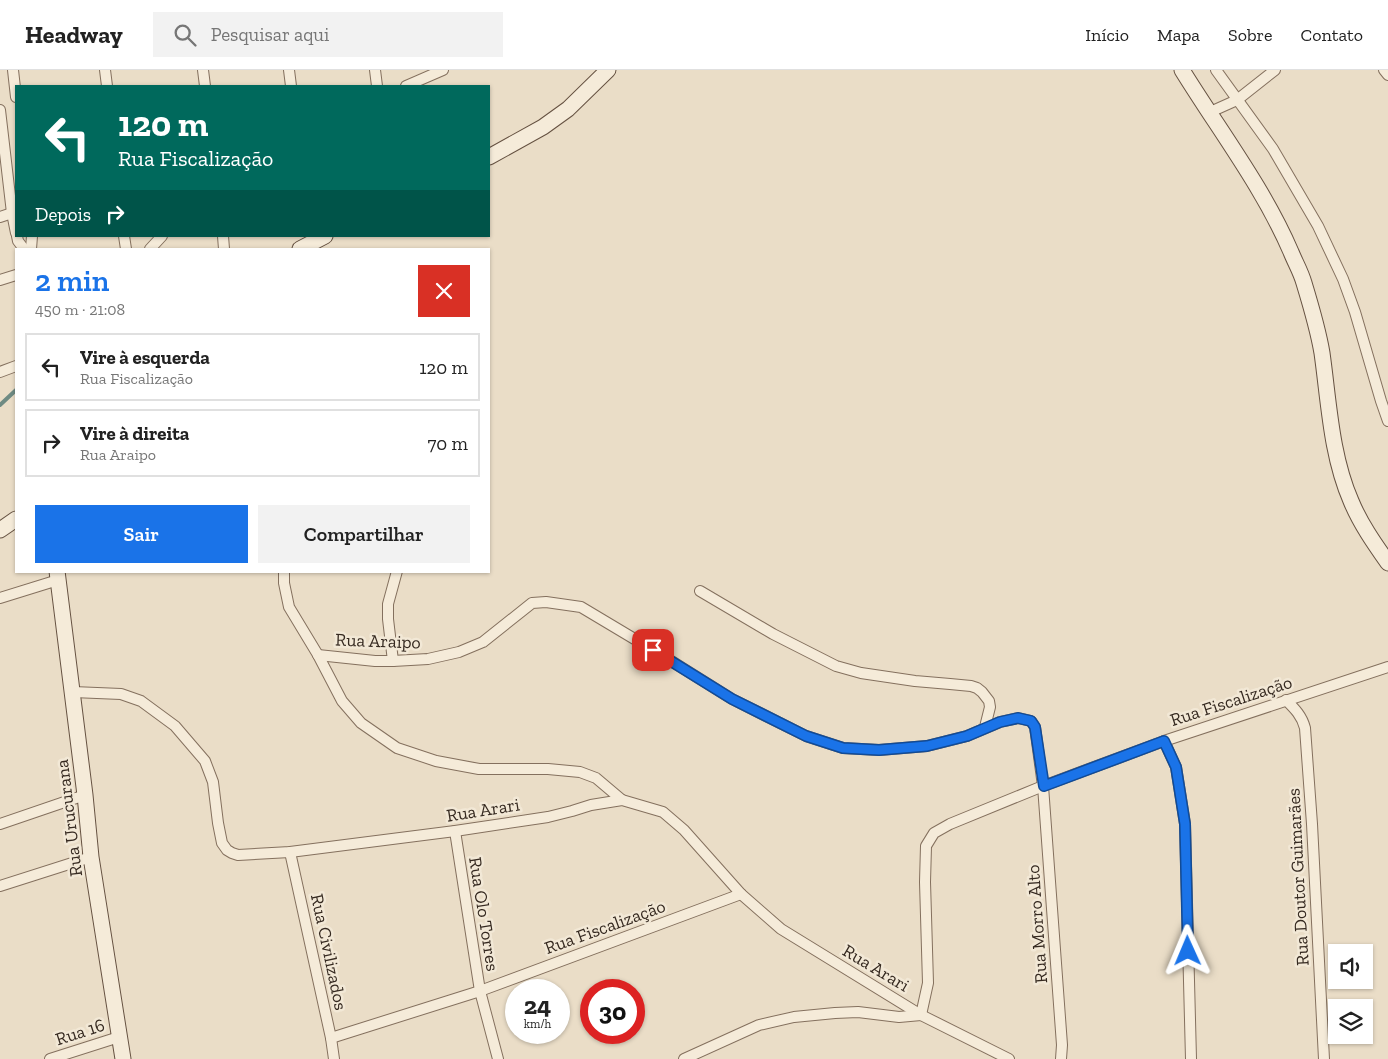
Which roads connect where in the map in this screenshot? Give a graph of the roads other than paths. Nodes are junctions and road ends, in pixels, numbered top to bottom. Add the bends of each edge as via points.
1 (13, 70) edge
2 (105, 70) edge
3 (203, 70) edge
4 (289, 70) edge
5 (376, 70) edge
6 (442, 70) edge
7 (608, 70) edge
8 (1182, 70) edge
9 (1216, 70) edge
10 (1275, 70) edge
11 (1384, 70) edge
12 (1388, 75) edge
13 (107, 85) edge
14 (205, 85) edge
15 (291, 85) edge
16 (377, 85) edge
17 (408, 85) edge
18 (15, 88) edge
19 (1237, 100) junction
20 (0, 110) edge
21 (1208, 113) junction
22 (490, 156) edge
23 (12, 213) junction
24 (0, 217) edge
25 (15, 226) edge
26 (17, 237) edge
27 (161, 237) edge
28 (323, 237) edge
29 (23, 248) edge
30 (151, 248) edge
31 (302, 248) edge
32 (15, 275) edge
33 (0, 280) edge
34 (15, 366) edge
35 (0, 372) edge
36 (1384, 400) edge
37 (1388, 421) edge
38 (15, 520) edge
39 (0, 530) edge
40 (1388, 563) edge
41 (284, 573) edge
42 (396, 573) edge
43 (58, 575) edge
44 (700, 591) dead end
45 (0, 598) edge
46 (318, 655) junction
47 (393, 661) junction
48 (1388, 667) edge
49 (72, 692) junction
50 (1286, 700) junction
51 (985, 727) junction
52 (1164, 741) junction
53 (1044, 786) junction
54 (86, 795) junction
55 (622, 800) junction
56 (0, 824) edge
57 (455, 831) junction
58 (290, 852) junction
59 (91, 858) junction
60 (0, 886) edge
61 (741, 894) junction
62 (480, 991) junction
63 (921, 1015) junction
64 (119, 1036) junction
65 (331, 1038) junction
66 (50, 1059) edge
67 (123, 1059) edge
68 (334, 1059) edge
69 (498, 1059) edge
70 (684, 1059) edge
71 (1009, 1059) edge
72 (1061, 1059) edge
73 (1191, 1059) edge
74 (1324, 1059) edge

1 - 18 street
2 - 13 street
3 - 14 street
4 - 15 street
5 - 16 street
6 - 17 street
7 - 22 main road via 556,118
8 - 21 main road
9 - 19 street
10 - 19 street
11 - 12 street
19 - 21 street
19 - 36 street via 1273,149 1318,226 1343,279
20 - 23 street
21 - 40 main road via 1280,226 1303,280 1321,351 1337,460 1351,502
23 - 24 street
23 - 25 street
26 - 29 street
27 - 30 street
28 - 31 main road
32 - 33 street
34 - 35 street
36 - 37 street
38 - 39 main road
41 - 46 street via 289,607
42 - 47 street via 388,604
43 - 45 street
43 - 49 main road, Rua Urucurana
44 - 51 street via 836,666 861,673 977,688 989,701
46 - 47 street, Rua Araipo
46 - 55 street via 342,701 360,723 397,748 436,761 479,769 548,768 580,772 596,778
47 - 51 street, Rua Araipo via 428,659 459,652 483,642 532,603 546,602 581,607 732,699 806,736 843,748 879,750 927,746 967,736
48 - 50 street, Rua Fiscalização
49 - 54 main road, Rua Urucurana
49 - 58 street, Rua Arari via 122,694 141,701 174,726 205,761 213,782 222,843 227,850 238,855
50 - 52 street, Rua Fiscalização
50 - 74 street, Rua Doutor Guimarães via 1303,719 1305,728
51 - 53 street, Rua Araipo via 1018,718 1031,721 1035,727
52 - 53 street, Rua Fiscalização
52 - 73 street via 1176,767 1185,824
53 - 63 street, Rua Fiscalização via 950,824 934,833 926,846 928,984
53 - 72 street, Rua Morro Alto
54 - 56 street
54 - 59 main road, Rua Urucurana
55 - 57 street, Rua Arari via 548,817
55 - 61 street, Rua Arari via 663,812 684,830
57 - 58 street, Rua Arari
57 - 62 street, Rua Olo Torres
58 - 65 street, Rua Civilizados
59 - 60 street
59 - 64 main road, Rua Urucurana
61 - 62 street, Rua Fiscalização
61 - 63 street, Rua Arari via 781,929
62 - 65 street, Rua Fiscalização
62 - 69 street, Rua Olo Torres
63 - 70 street via 899,1017 835,1012 794,1017 759,1025
63 - 71 street, Rua Arari
64 - 66 street, Rua 16
64 - 67 main road, Rua Urucurana
65 - 68 street, Rua Civilizados

